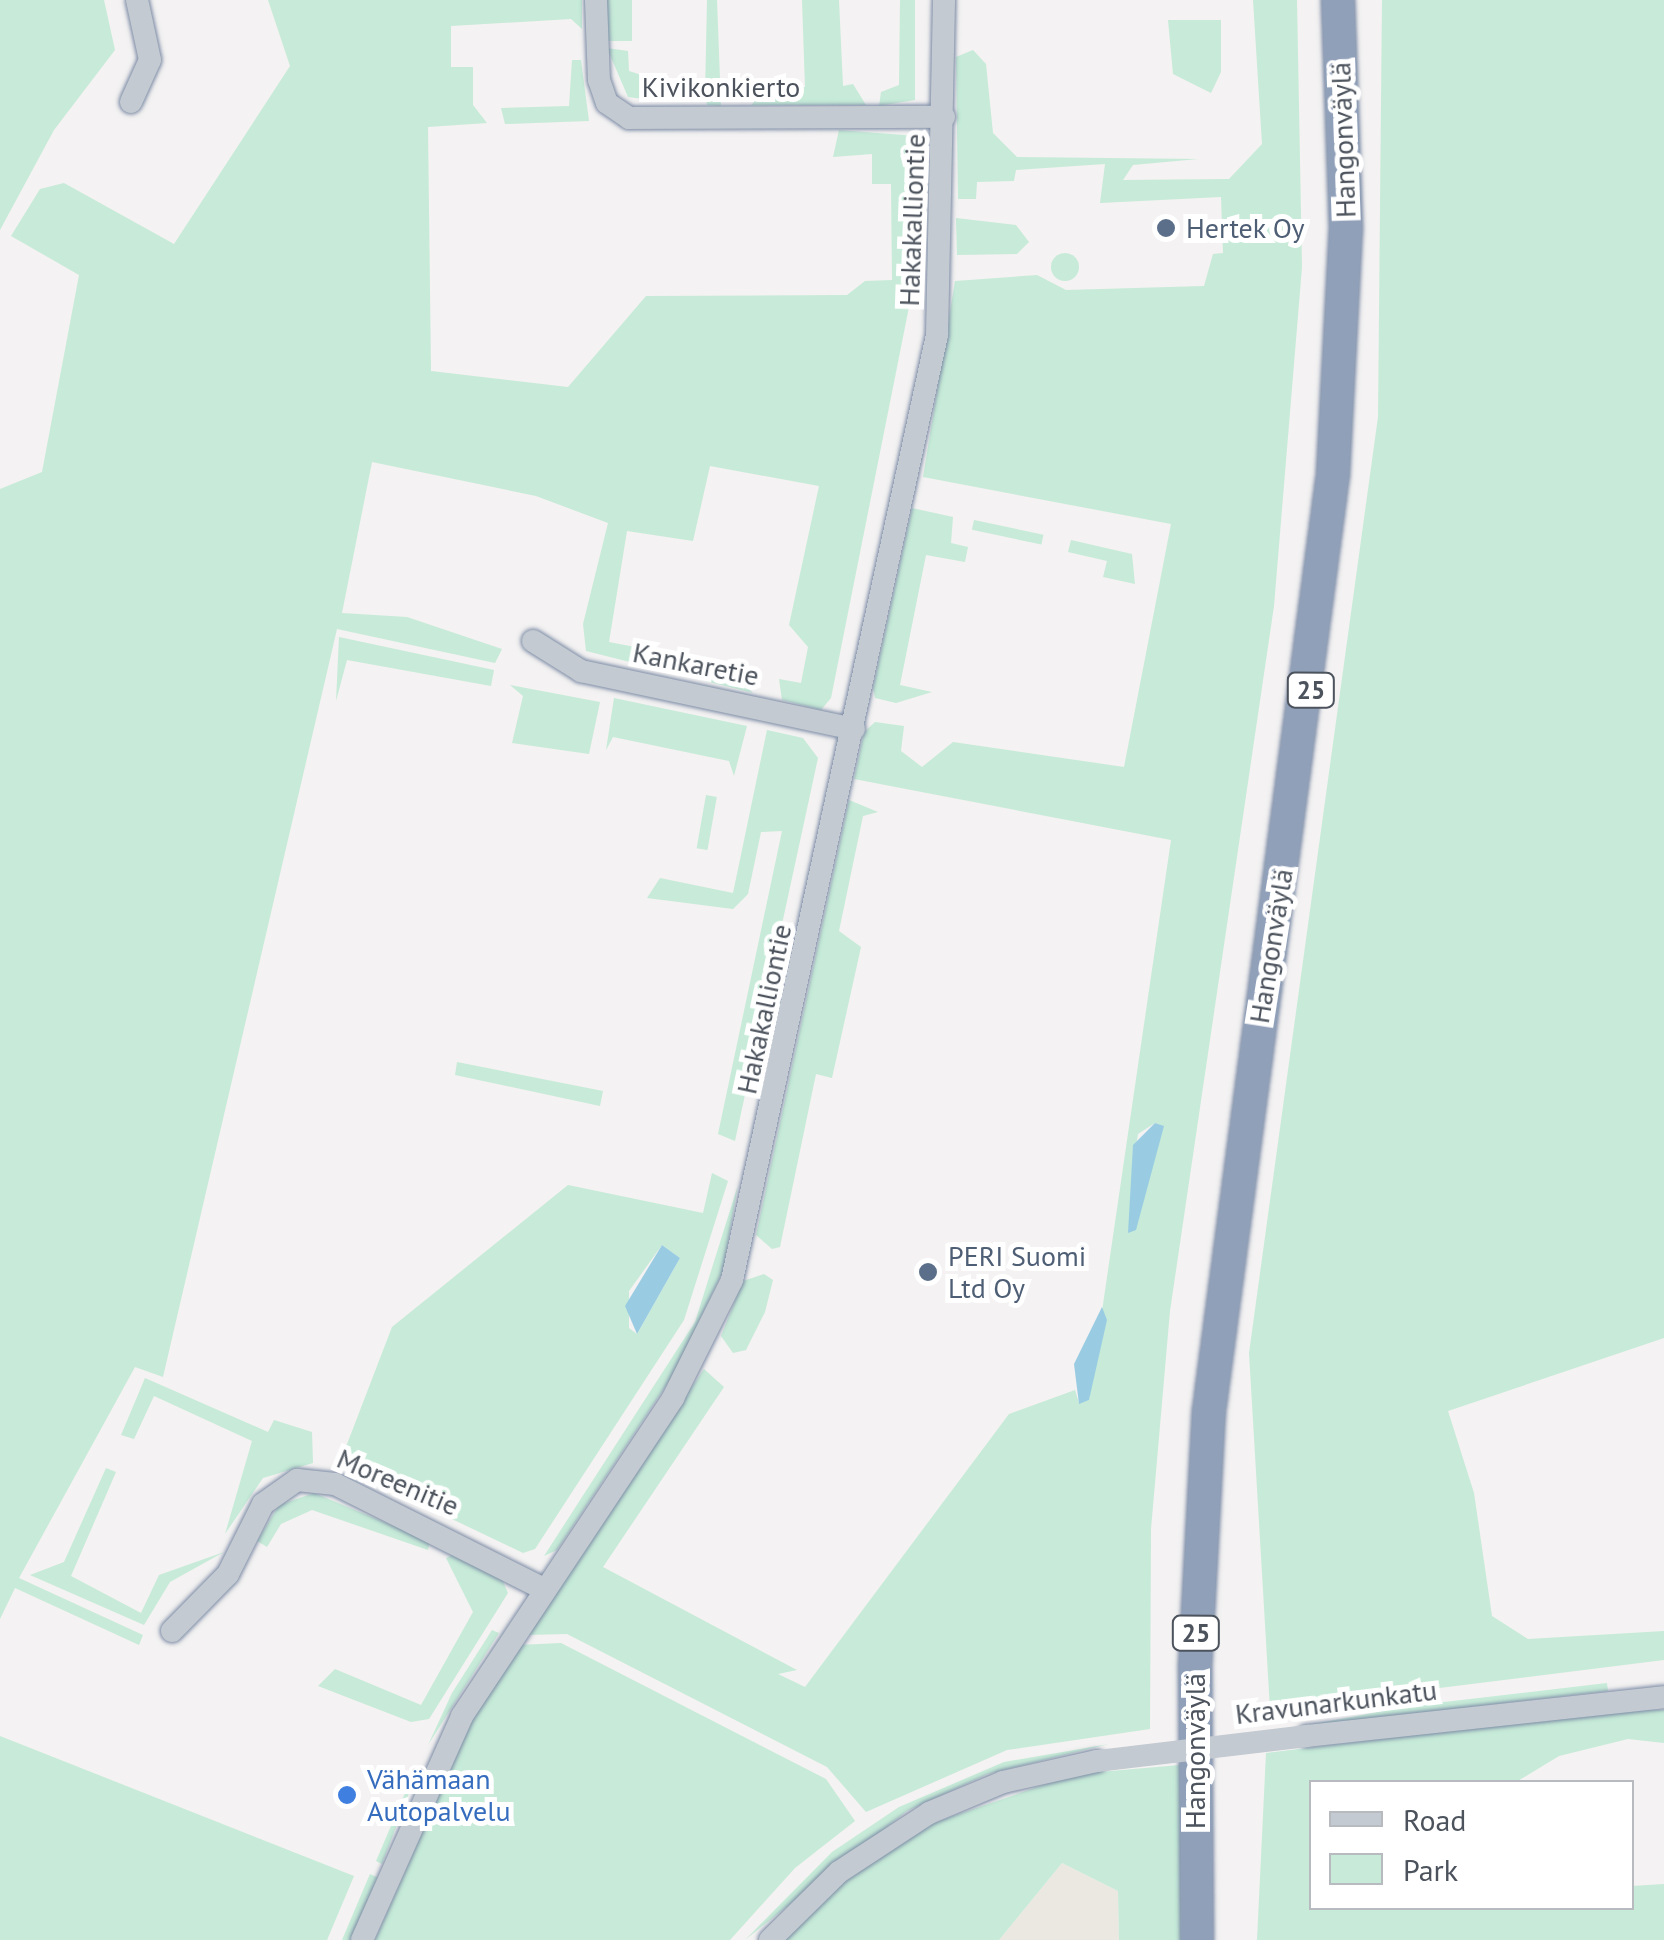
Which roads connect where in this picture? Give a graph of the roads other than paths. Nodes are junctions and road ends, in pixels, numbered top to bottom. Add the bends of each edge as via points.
1 (136, 0) edge
2 (596, 0) edge
3 (944, 0) edge
4 (1338, 0) edge
5 (131, 102) dead end
6 (944, 117) junction
7 (533, 641) dead end
8 (854, 729) junction
9 (544, 1588) junction
10 (172, 1631) dead end
11 (1664, 1697) edge
12 (362, 1940) edge
13 (770, 1940) edge
14 (1199, 1940) edge

1 - 5 street via 150,60
2 - 6 street, Kivikonkierto via 599,80 607,103 628,118
3 - 6 street, Hakakalliontie
4 - 14 highway, Hangonväylä / 25 via 1346,229 1333,474 1209,1411 1196,1610
6 - 8 street, Hakakalliontie via 937,336
7 - 8 street, Kankaretie via 581,671
8 - 9 street, Hakakalliontie via 732,1280 674,1398
9 - 10 street, Moreenitie via 335,1484 297,1480 263,1504 228,1574
9 - 12 street, Hakakalliontie via 462,1716
11 - 13 street, Kravunarkunkatu, bridge via 1097,1761 1003,1782 928,1812 839,1872

